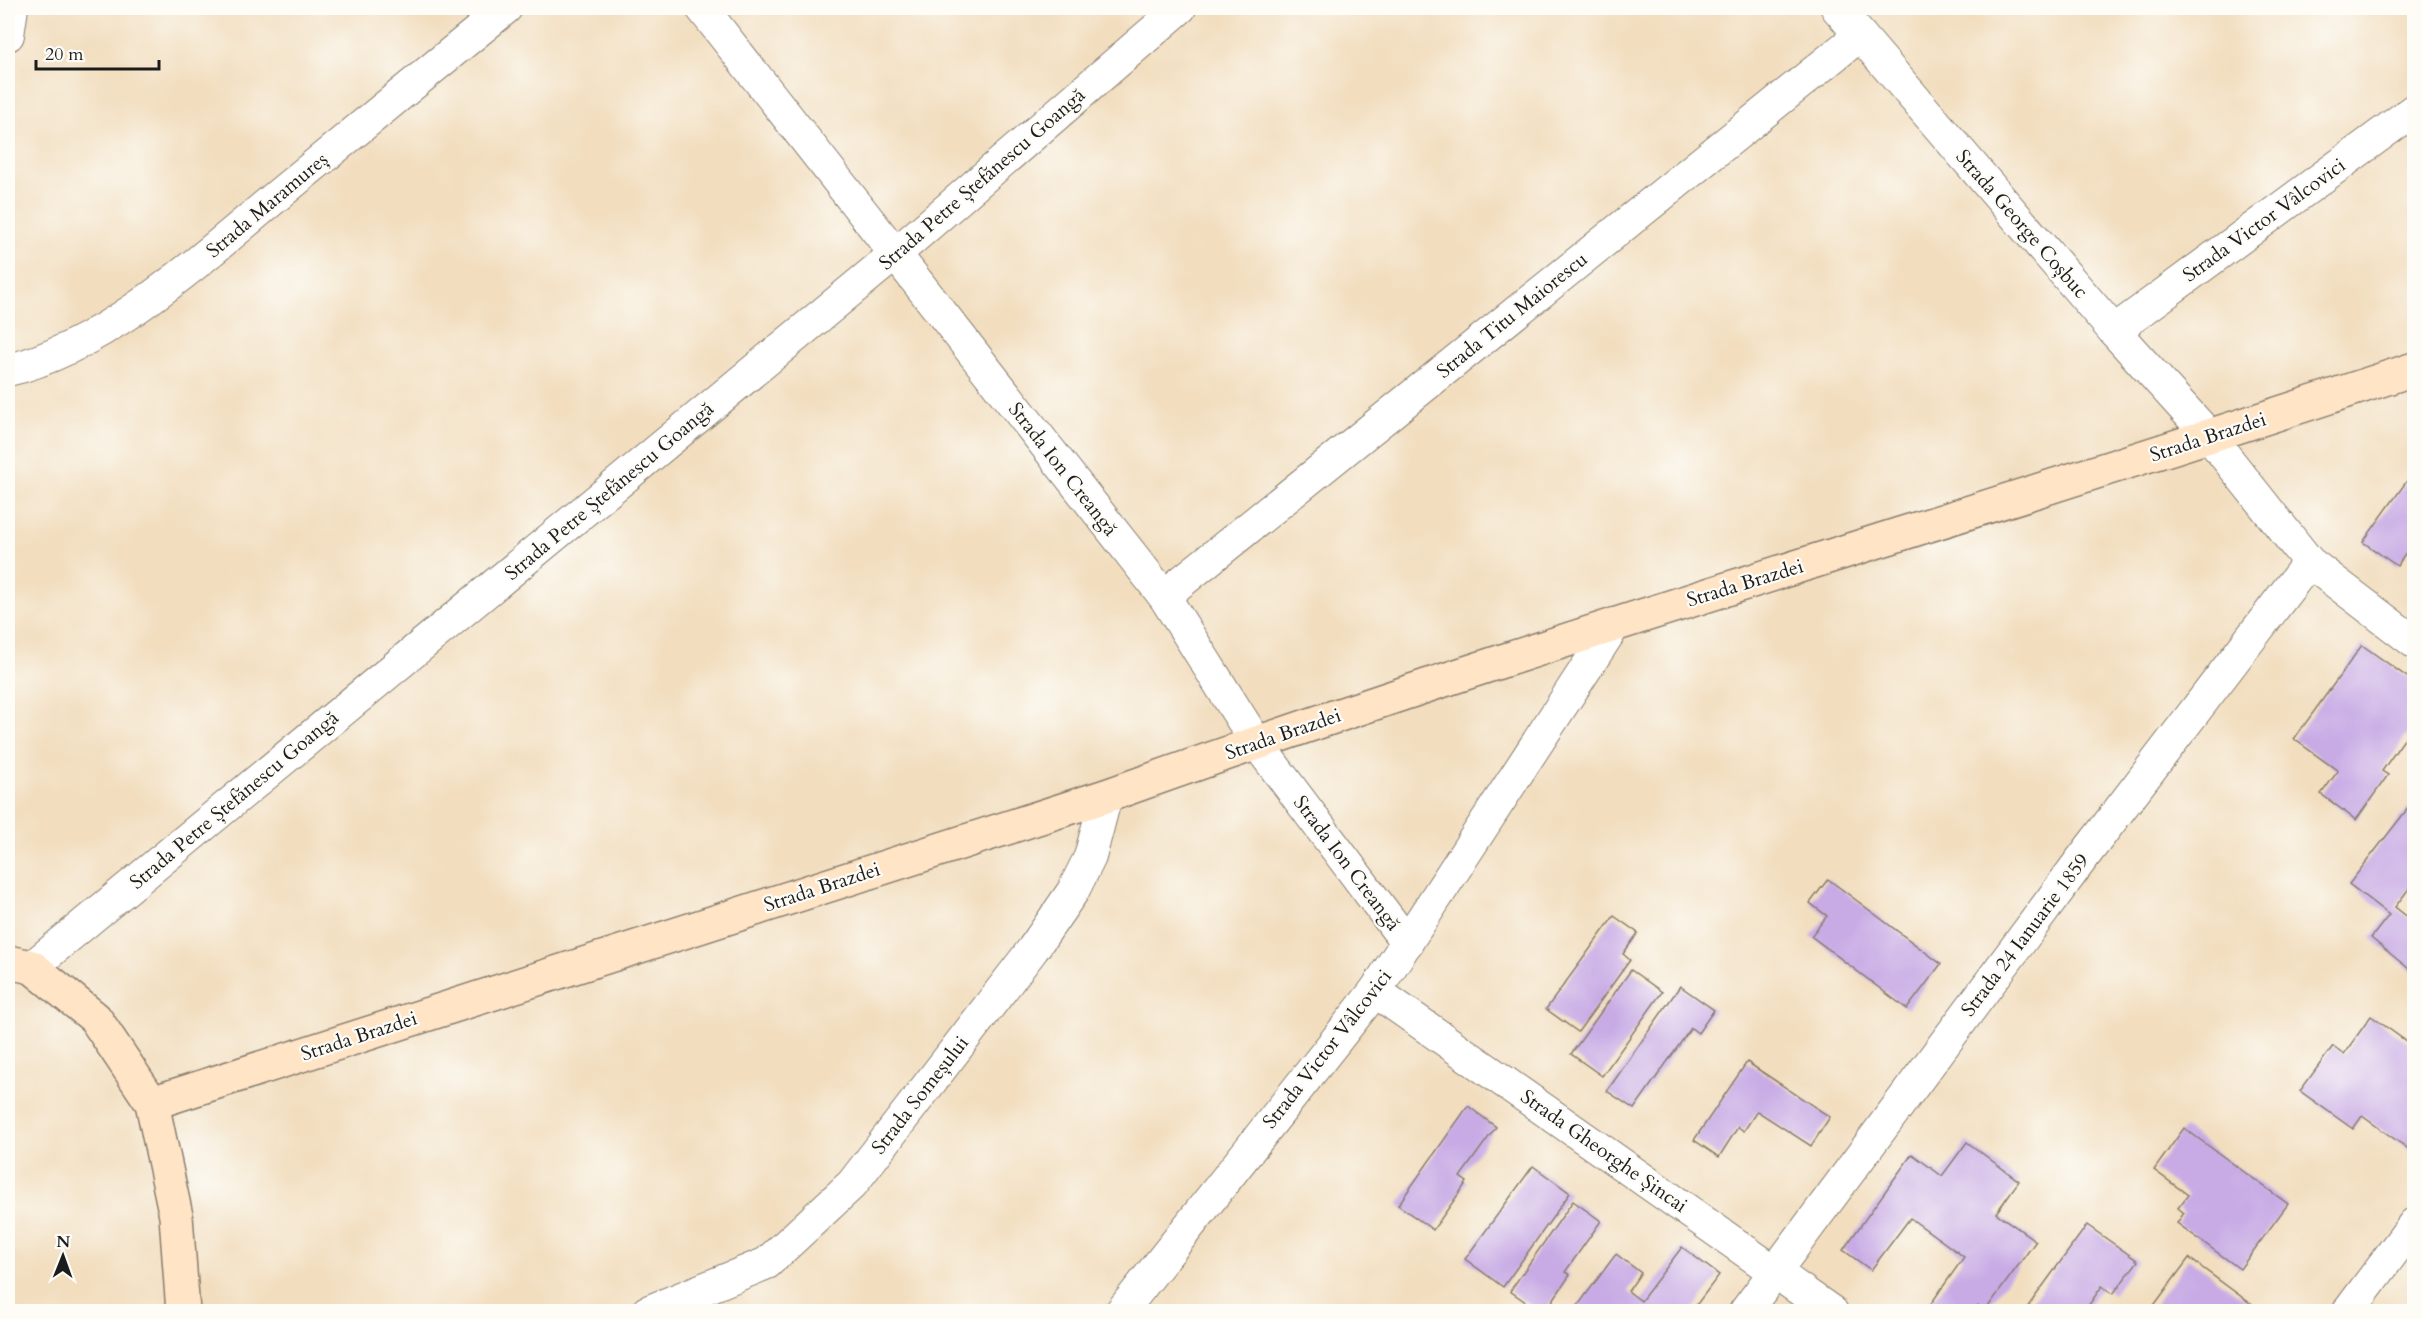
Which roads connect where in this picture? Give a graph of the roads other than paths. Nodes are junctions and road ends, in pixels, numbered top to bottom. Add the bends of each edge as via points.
1 (12, 8) edge
2 (506, 8) edge
3 (702, 8) edge
4 (1180, 8) edge
5 (1837, 8) edge
6 (8, 35) edge
7 (1860, 35) junction
8 (2415, 110) edge
9 (894, 255) junction
10 (2114, 331) junction
11 (2415, 369) edge
12 (8, 370) edge
13 (2210, 437) junction
14 (2309, 562) junction
15 (1164, 596) junction
16 (1615, 624) junction
17 (2415, 642) edge
18 (1256, 742) junction
19 (1106, 796) junction
20 (1407, 943) junction
21 (20, 964) edge
22 (1375, 991) junction
23 (153, 1103) junction
24 (2415, 1224) edge
25 (1776, 1271) junction
26 (183, 1311) edge
27 (647, 1311) edge
28 (1121, 1311) edge
29 (1745, 1311) edge
30 (1832, 1311) edge
31 (2348, 1311) edge

1 - 6 street
2 - 12 street, Strada Maramureș via 173,283 93,334
3 - 9 street, Strada Ion Creangă
4 - 9 street, Strada Petre Ștefănescu Goangă
5 - 7 street, Strada George Coșbuc
7 - 10 street, Strada George Coșbuc
7 - 15 street, Strada Titu Maiorescu
8 - 10 street, Strada Victor Vâlcovici
9 - 15 street, Strada Ion Creangă
9 - 21 street, Strada Petre Ștefănescu Goangă
10 - 13 street, Strada George Coșbuc
11 - 13 street, Strada Brazdei
13 - 14 street, Strada George Coșbuc
13 - 16 street, Strada Brazdei
14 - 17 street, Strada George Coșbuc
14 - 25 street, Strada 24 Ianuarie 1859 via 2081,860
15 - 18 street, Strada Ion Creangă
16 - 18 street, Strada Brazdei
16 - 20 street, Strada Victor Vâlcovici
18 - 19 street, Strada Brazdei
18 - 20 street, Strada Ion Creangă
19 - 23 street, Strada Brazdei
19 - 27 street, Strada Someșului via 1090,857 1073,891 852,1184 767,1263
20 - 22 street, Strada Victor Vâlcovici
21 - 23 street via 95,1018
22 - 25 street, Strada Gheorghe Șincai
22 - 28 street, Strada Victor Vâlcovici
23 - 26 street via 176,1216
24 - 31 street
25 - 29 street, Strada 24 Ianuarie 1859
25 - 30 street, Strada Gheorghe Șincai

